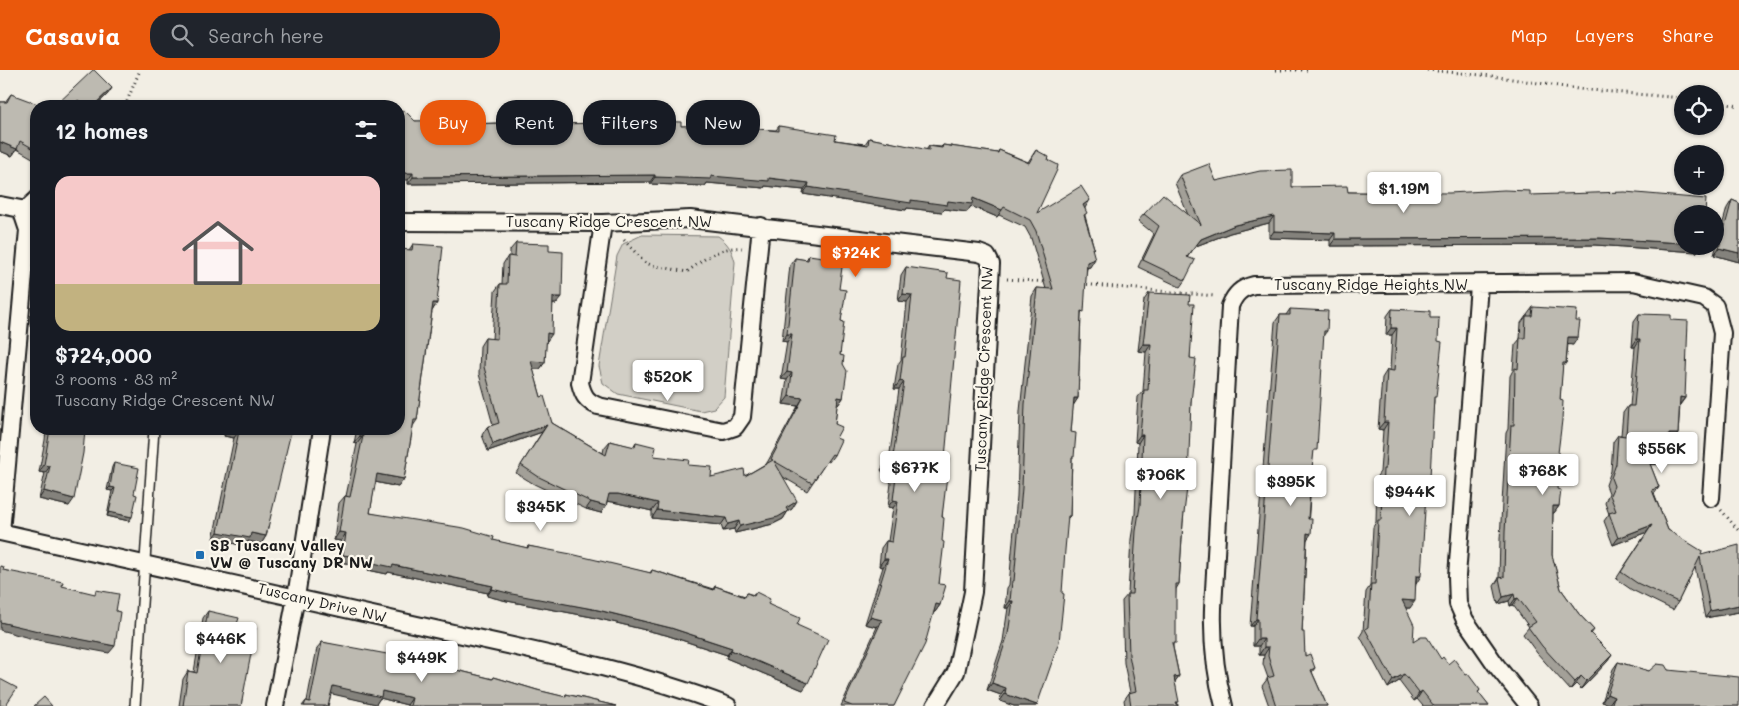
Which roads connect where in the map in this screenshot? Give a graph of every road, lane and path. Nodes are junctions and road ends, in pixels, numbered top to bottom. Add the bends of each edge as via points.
1 (140, 70) edge
2 (1276, 70) edge
3 (1309, 70) edge
4 (1428, 70) edge
5 (1674, 97) edge
6 (128, 100) edge
7 (1724, 104) edge
8 (1739, 106) edge
9 (30, 201) edge
10 (0, 205) edge
11 (21, 210) junction
12 (405, 222) edge
13 (603, 222) junction
14 (761, 226) junction
15 (601, 239) junction
16 (758, 250) junction
17 (991, 277) junction
18 (1054, 282) edge
19 (1074, 284) edge
20 (1479, 285) junction
21 (1233, 298) junction
22 (154, 435) edge
23 (321, 435) edge
24 (1711, 498) joint
25 (1739, 531) edge
26 (0, 532) edge
27 (146, 563) junction
28 (296, 597) junction
29 (135, 706) edge
30 (275, 706) edge
31 (728, 706) edge
32 (935, 706) edge
33 (1224, 706) edge
34 (1529, 706) edge

1 - 6 path
2 - 3 path
4 - 5 path
7 - 8 path
9 - 11 lane
10 - 11 street
11 - 26 street via 28,230
12 - 13 street, Tuscany Ridge Crescent NW
13 - 14 street, Tuscany Ridge Crescent NW via 690,219
13 - 15 street
14 - 16 street
14 - 17 street, Tuscany Ridge Crescent NW via 978,253 987,256
15 - 16 path via 624,240 644,262 687,272 730,247
15 - 16 street via 580,383 583,395 589,403 598,406 723,431 734,427 742,417
17 - 18 path
17 - 32 street, Tuscany Ridge Crescent NW via 973,592 956,672
19 - 21 path
20 - 21 street, Tuscany Ridge Heights NW via 1254,285 1246,286
20 - 24 street via 1633,282 1696,295 1715,306 1722,333
20 - 34 street, Tuscany Ridge Heights NW via 1457,576 1458,604 1477,638
21 - 33 street via 1212,608 1216,677
22 - 27 lane
23 - 28 street
24 - 25 path
26 - 27 street, Tuscany Drive NW
27 - 28 street, Tuscany Drive NW
27 - 29 lane
28 - 30 street
28 - 31 street, Tuscany Drive NW via 600,666 682,688

